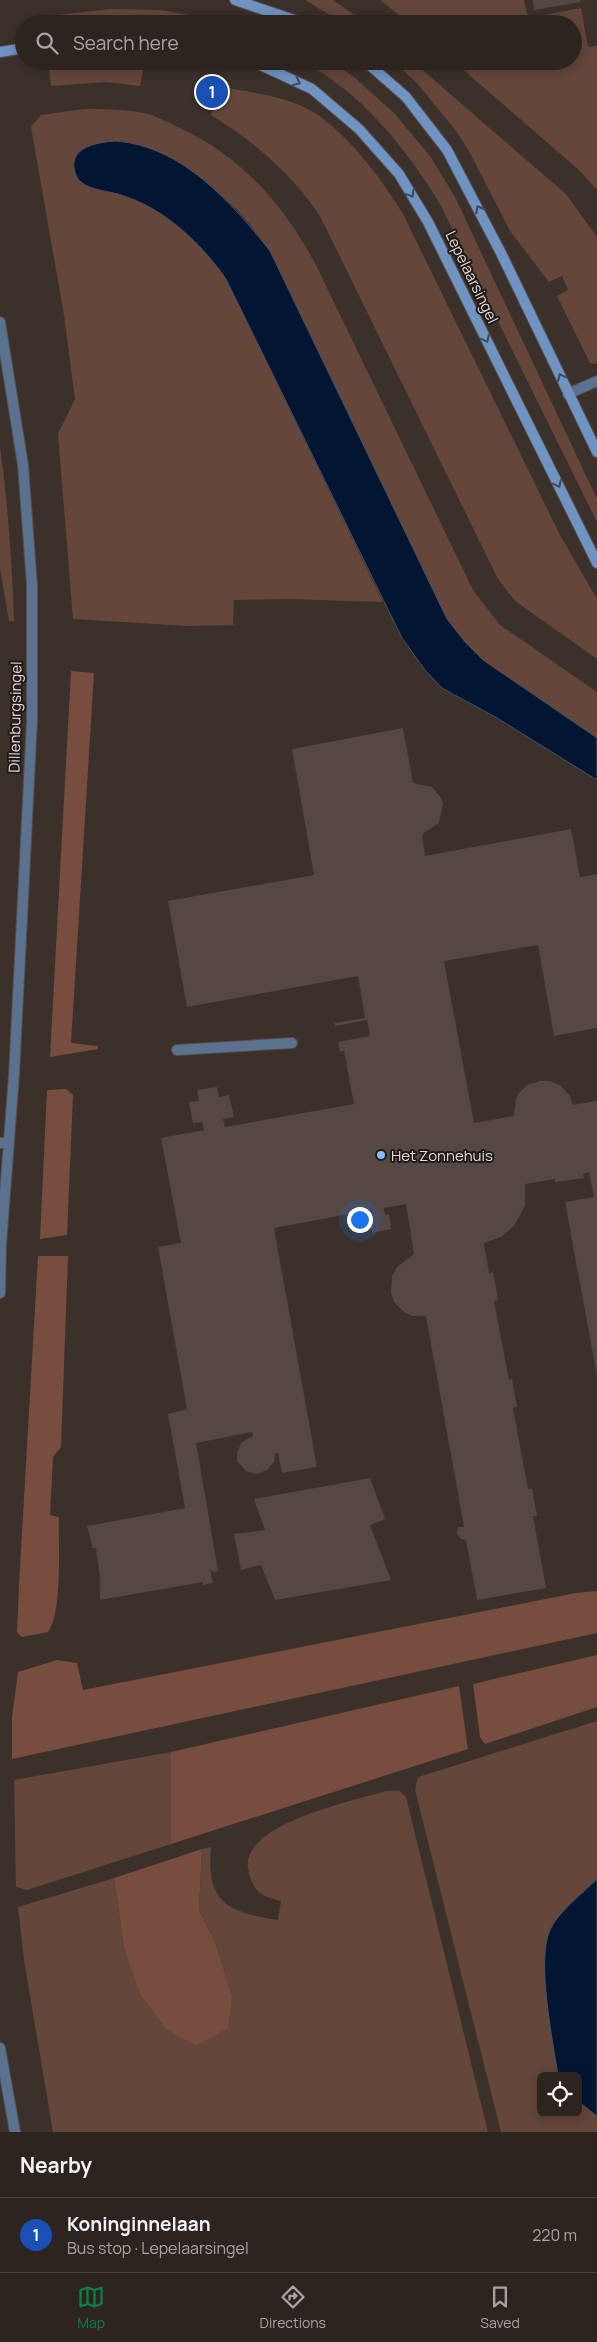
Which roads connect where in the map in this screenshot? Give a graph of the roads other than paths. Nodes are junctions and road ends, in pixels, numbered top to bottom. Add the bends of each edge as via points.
1 (235, 0) edge
2 (279, 15) edge
3 (15, 50) edge
4 (0, 52) edge
5 (271, 70) edge
6 (375, 70) edge
7 (0, 322) edge
8 (597, 381) edge
9 (568, 394) junction
10 (597, 452) edge
11 (597, 563) edge
12 (292, 1043) dead end
13 (177, 1050) dead end
14 (4, 1143) edge
15 (0, 1293) edge
16 (0, 2048) edge
17 (15, 2132) edge

1 - 2 street
3 - 4 street
5 -> 11 street, Lepelaarsingel via 312,89 359,129 399,174 428,222
9 -> 6 street via 501,253 447,150 406,97
7 - 14 street, Dillenburgsingel via 23,465 32,585 32,721 14,1075
8 - 9 street
9 - 10 street
12 - 13 street
14 - 15 street, Dillenburgsingel
16 - 17 street

